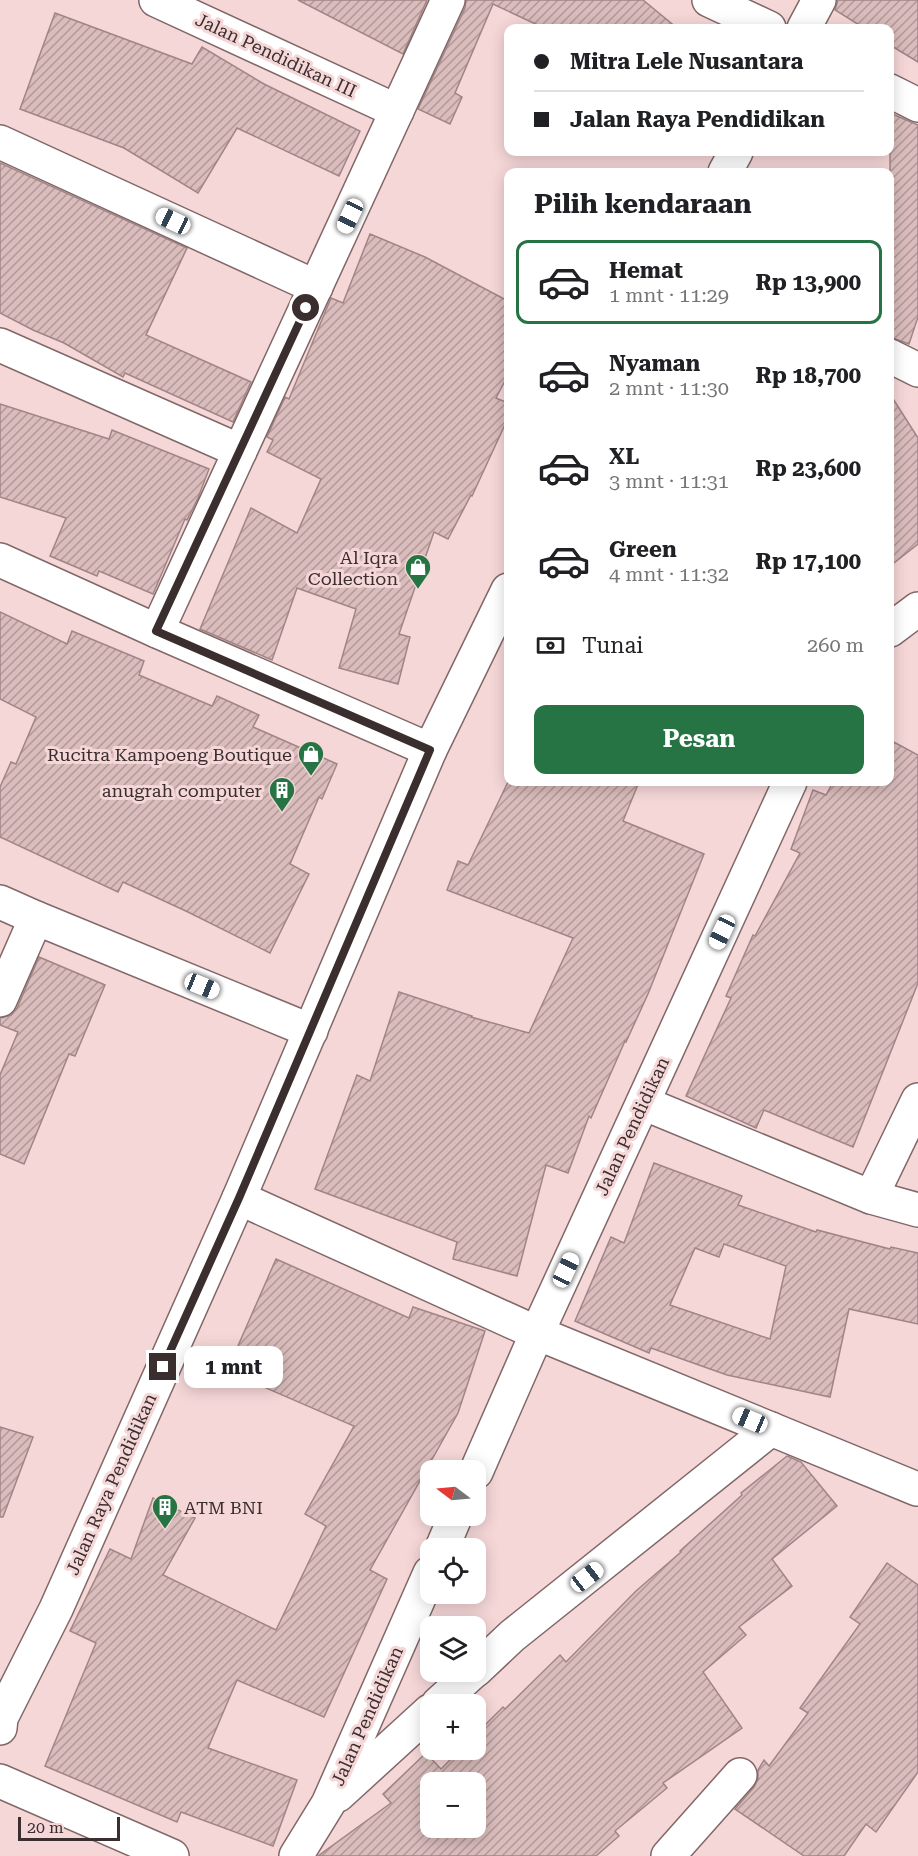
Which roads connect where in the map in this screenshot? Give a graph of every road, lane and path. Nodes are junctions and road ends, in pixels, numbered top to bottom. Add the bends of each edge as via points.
1 (156, 0) edge
2 (448, 0) edge
3 (709, 0) edge
4 (819, 0) edge
5 (760, 24) edge
6 (806, 24) edge
7 (894, 93) edge
8 (918, 105) edge
9 (397, 111) junction
10 (0, 142) edge
11 (316, 287) junction
12 (0, 345) edge
13 (894, 358) edge
14 (918, 370) edge
15 (240, 451) junction
16 (0, 560) edge
17 (504, 598) edge
18 (918, 609) edge
19 (894, 627) edge
20 (156, 631) junction
21 (430, 750) junction
22 (788, 786) edge
23 (0, 902) edge
24 (36, 918) junction
25 (0, 1000) edge
26 (310, 1031) junction
27 (918, 1100) edge
28 (643, 1104) junction
29 (871, 1197) junction
30 (239, 1198) junction
31 (918, 1210) edge
32 (537, 1333) junction
33 (771, 1429) junction
34 (481, 1460) edge
35 (917, 1488) edge
36 (420, 1596) edge
37 (486, 1660) edge
38 (462, 1682) edge
39 (449, 1694) edge
40 (420, 1720) edge
41 (0, 1722) edge
42 (740, 1775) dead end
43 (0, 1781) edge
44 (328, 1804) junction
45 (172, 1856) edge
46 (296, 1856) edge
47 (668, 1856) edge

1 - 9 street, Jalan Pendidikan III
2 - 9 street
3 - 5 street
4 - 6 street
7 - 8 street
9 - 11 street
10 - 11 street
11 - 15 street
12 - 15 street
13 - 14 street
15 - 20 street
16 - 20 street
17 - 21 street, Jalan Raya Pendidikan
18 - 19 street
20 - 21 street
21 - 26 street, Jalan Raya Pendidikan
22 - 28 street, Jalan Pendidikan
23 - 24 street
24 - 25 street
24 - 26 street
26 - 30 street, Jalan Raya Pendidikan
27 - 29 street
28 - 29 street
28 - 32 street, Jalan Pendidikan
29 - 31 street
30 - 32 street
30 - 41 street, Jalan Raya Pendidikan via 56,1610
32 - 33 street
32 - 34 street, Jalan Pendidikan
33 - 35 street
33 - 37 street
36 - 44 street, Jalan Pendidikan
38 - 39 street
40 - 44 street
42 - 47 street
43 - 45 street
44 - 46 street, Jalan Pendidikan

